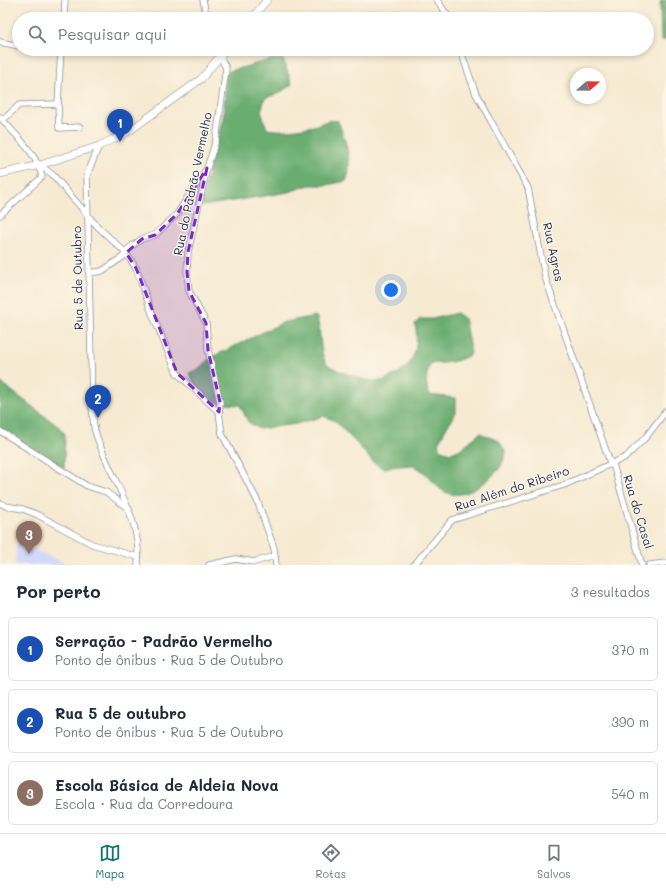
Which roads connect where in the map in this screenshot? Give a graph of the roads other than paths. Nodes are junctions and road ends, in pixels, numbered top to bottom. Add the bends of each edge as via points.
1 (65, 0) edge
2 (203, 0) edge
3 (267, 0) edge
4 (438, 0) edge
5 (64, 12) edge
6 (206, 12) edge
7 (257, 12) edge
8 (446, 12) edge
9 (0, 42) edge
10 (12, 45) edge
11 (61, 56) edge
12 (221, 56) joint
13 (462, 56) edge
14 (58, 104) junction
15 (1, 119) edge
16 (80, 127) dead end
17 (99, 146) junction
18 (40, 165) junction
19 (207, 168) junction
20 (0, 174) edge
21 (184, 203) junction
22 (197, 210) junction
23 (0, 215) edge
24 (87, 215) junction
25 (126, 253) junction
26 (89, 273) junction
27 (666, 410) edge
28 (218, 412) junction
29 (0, 431) edge
30 (612, 465) junction
31 (0, 503) edge
32 (129, 509) junction
33 (275, 556) junction
34 (138, 557) junction
35 (666, 563) edge
36 (138, 565) edge
37 (209, 565) edge
38 (276, 565) edge
39 (414, 565) edge
40 (642, 565) edge
41 (649, 565) edge

1 - 5 street
2 - 6 street
3 - 7 street
4 - 8 street
9 - 10 street
11 - 14 street
12 - 17 street via 201,80 128,132
12 - 19 street, Rua do Padrão Vermelho via 226,68 216,140
13 - 30 street, Rua Agras via 476,94 528,188 545,277
14 - 15 street via 19,104
14 - 16 street via 59,128
15 - 18 street
17 - 18 street
17 - 24 street, Rua 5 de Outubro via 87,175
18 - 20 street
18 - 23 street via 42,177
18 - 24 street via 53,175
19 - 21 street
19 - 22 street, Rua do Padrão Vermelho
21 - 22 street via 192,205
21 - 25 street via 177,214 155,235 142,239
22 - 28 street, Rua do Padrão Vermelho via 188,252 187,272 189,291 206,323 208,350 220,402
24 - 25 street
24 - 26 street, Rua 5 de Outubro
25 - 26 street via 102,271
25 - 28 street via 136,268 177,373
26 - 32 street, Rua 5 de Outubro via 92,407 95,430
27 - 30 street, Rua Além do Ribeiro via 646,437 626,457
28 - 33 street, Rua do Padrão Vermelho via 222,434 257,500
29 - 32 street via 87,486 106,492
30 - 39 street, Rua Além do Ribeiro via 564,485 452,520
30 - 40 street, Rua do Casal
31 - 34 street via 38,515 92,544
32 - 34 street, Rua 5 de Outubro
33 - 37 street via 254,562 236,559
33 - 38 street, Rua do Padrão Vermelho
34 - 36 street, Rua 5 de Outubro
35 - 41 street

